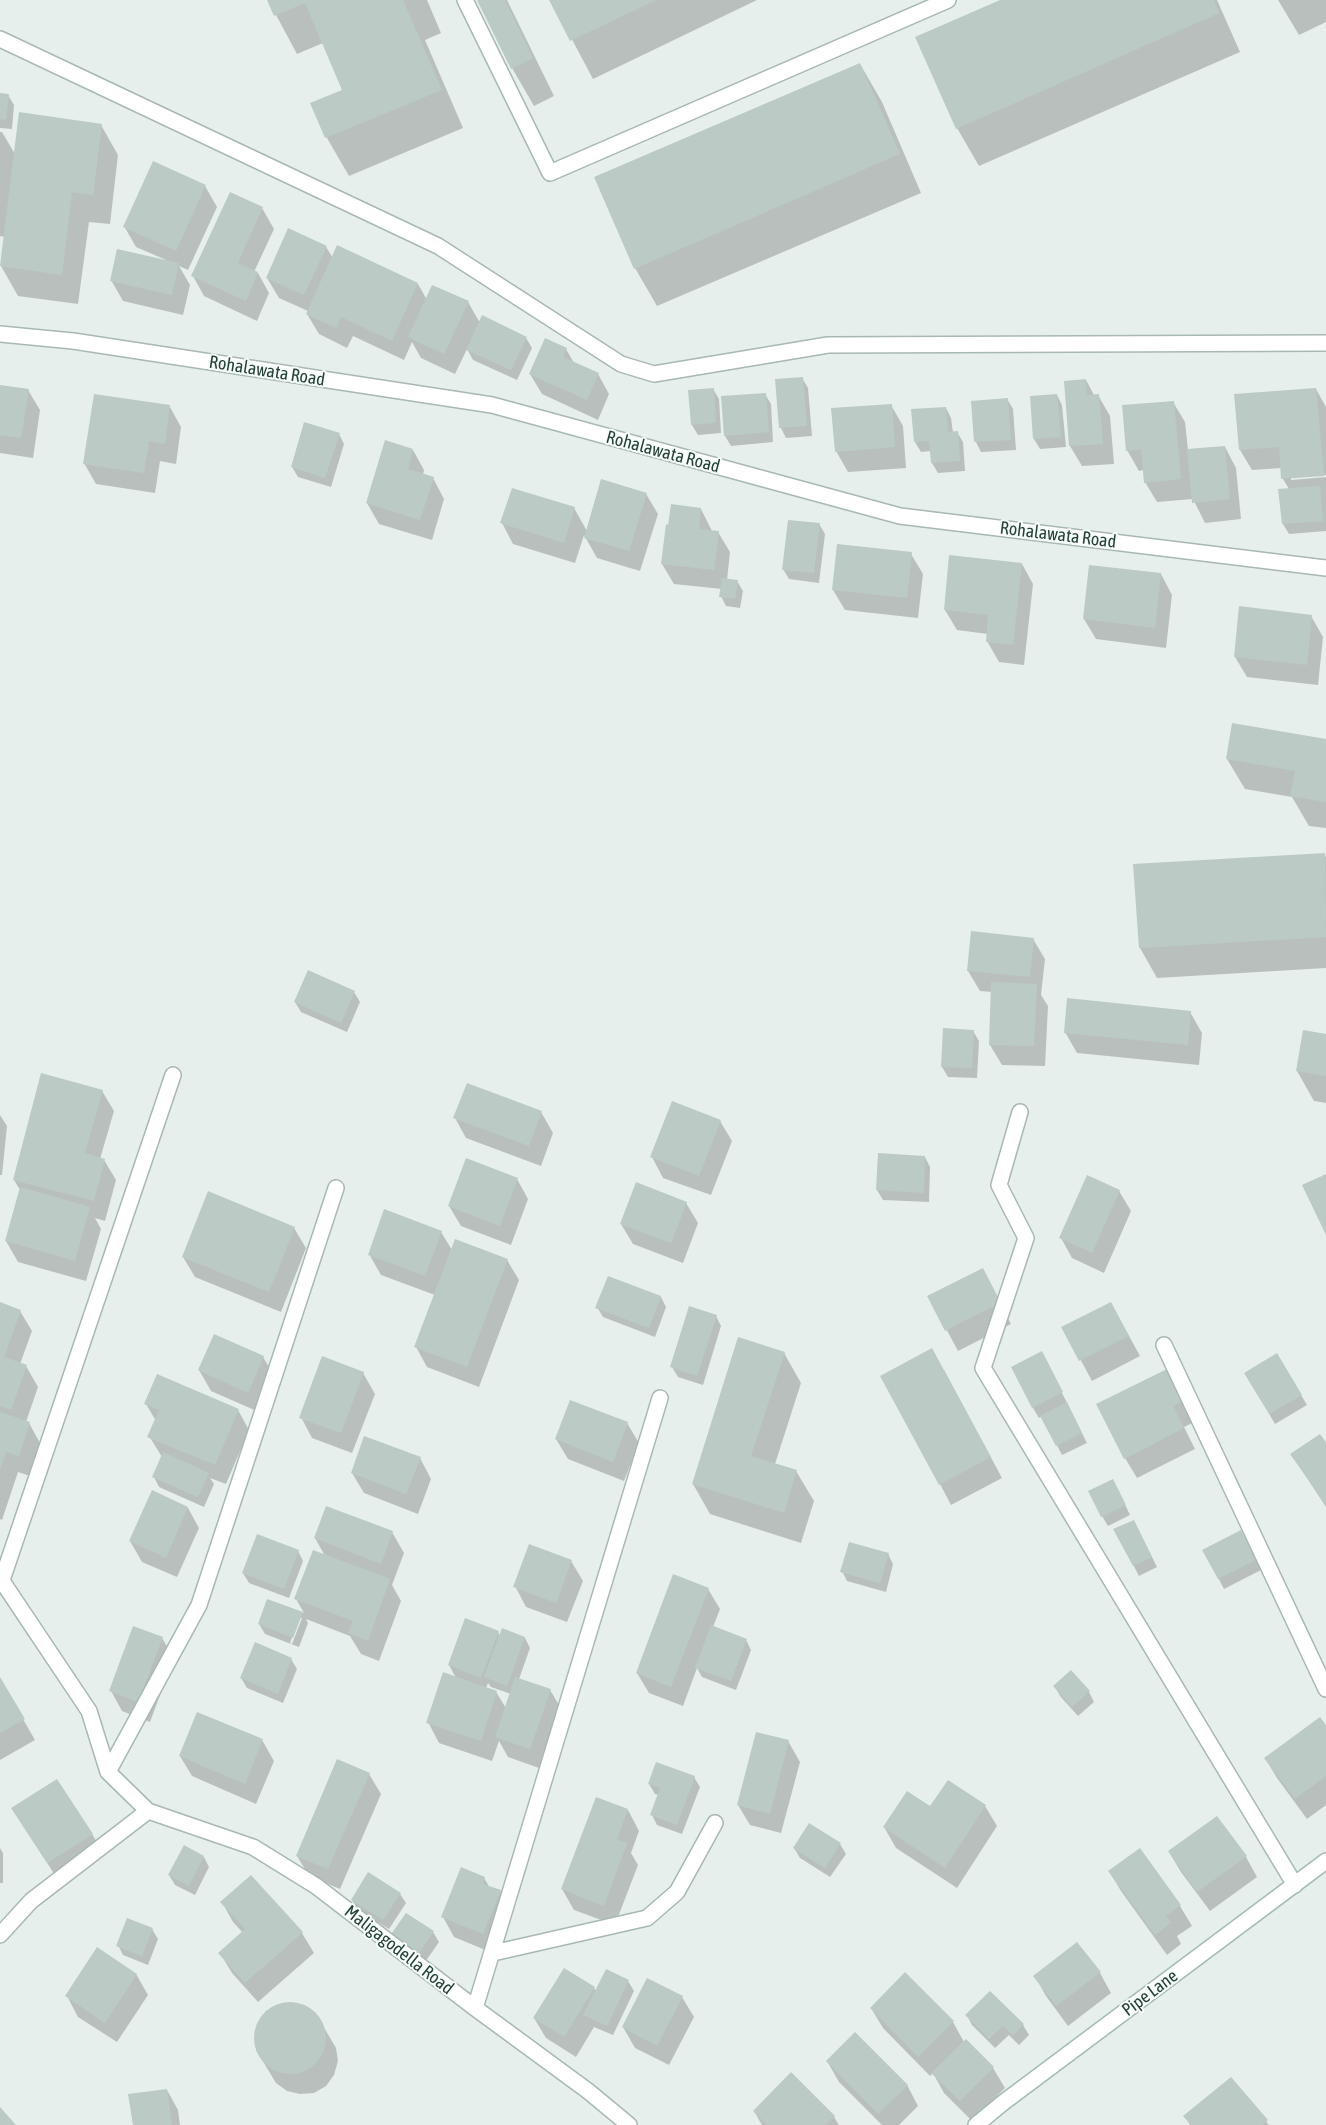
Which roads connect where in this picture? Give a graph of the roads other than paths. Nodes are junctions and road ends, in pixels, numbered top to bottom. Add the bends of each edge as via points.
1 (465, 0) edge
2 (948, 0) edge
3 (0, 39) edge
4 (0, 334) edge
5 (1326, 343) edge
6 (1326, 568) edge
7 (173, 1075) dead end
8 (1020, 1112) dead end
9 (336, 1188) dead end
10 (1164, 1344) dead end
11 (660, 1398) dead end
12 (1, 1579) edge
13 (1326, 1689) edge
14 (108, 1772) junction
15 (148, 1811) junction
16 (714, 1824) dead end
17 (1326, 1861) edge
18 (1295, 1885) junction
19 (0, 1935) edge
20 (493, 1953) junction
21 (475, 2008) junction
22 (629, 2125) edge
23 (976, 2125) edge

1 - 2 street via 550,173
3 - 5 street via 438,246 621,364 654,374 828,345
4 - 6 street, Rohalawata Road via 73,341 492,406 900,516
7 - 12 street
8 - 18 street via 998,1185 1026,1238 983,1368
9 - 14 street via 200,1605
10 - 13 street
11 - 20 street
12 - 14 street via 89,1712
14 - 15 street
15 - 19 street via 31,1901
15 - 21 street, Maligagodella Road via 253,1847 316,1886
16 - 20 street via 677,1892 647,1918
17 - 18 street, Pipe Lane
18 - 23 street, Pipe Lane
20 - 21 street
21 - 22 street, Maligagodella Road

